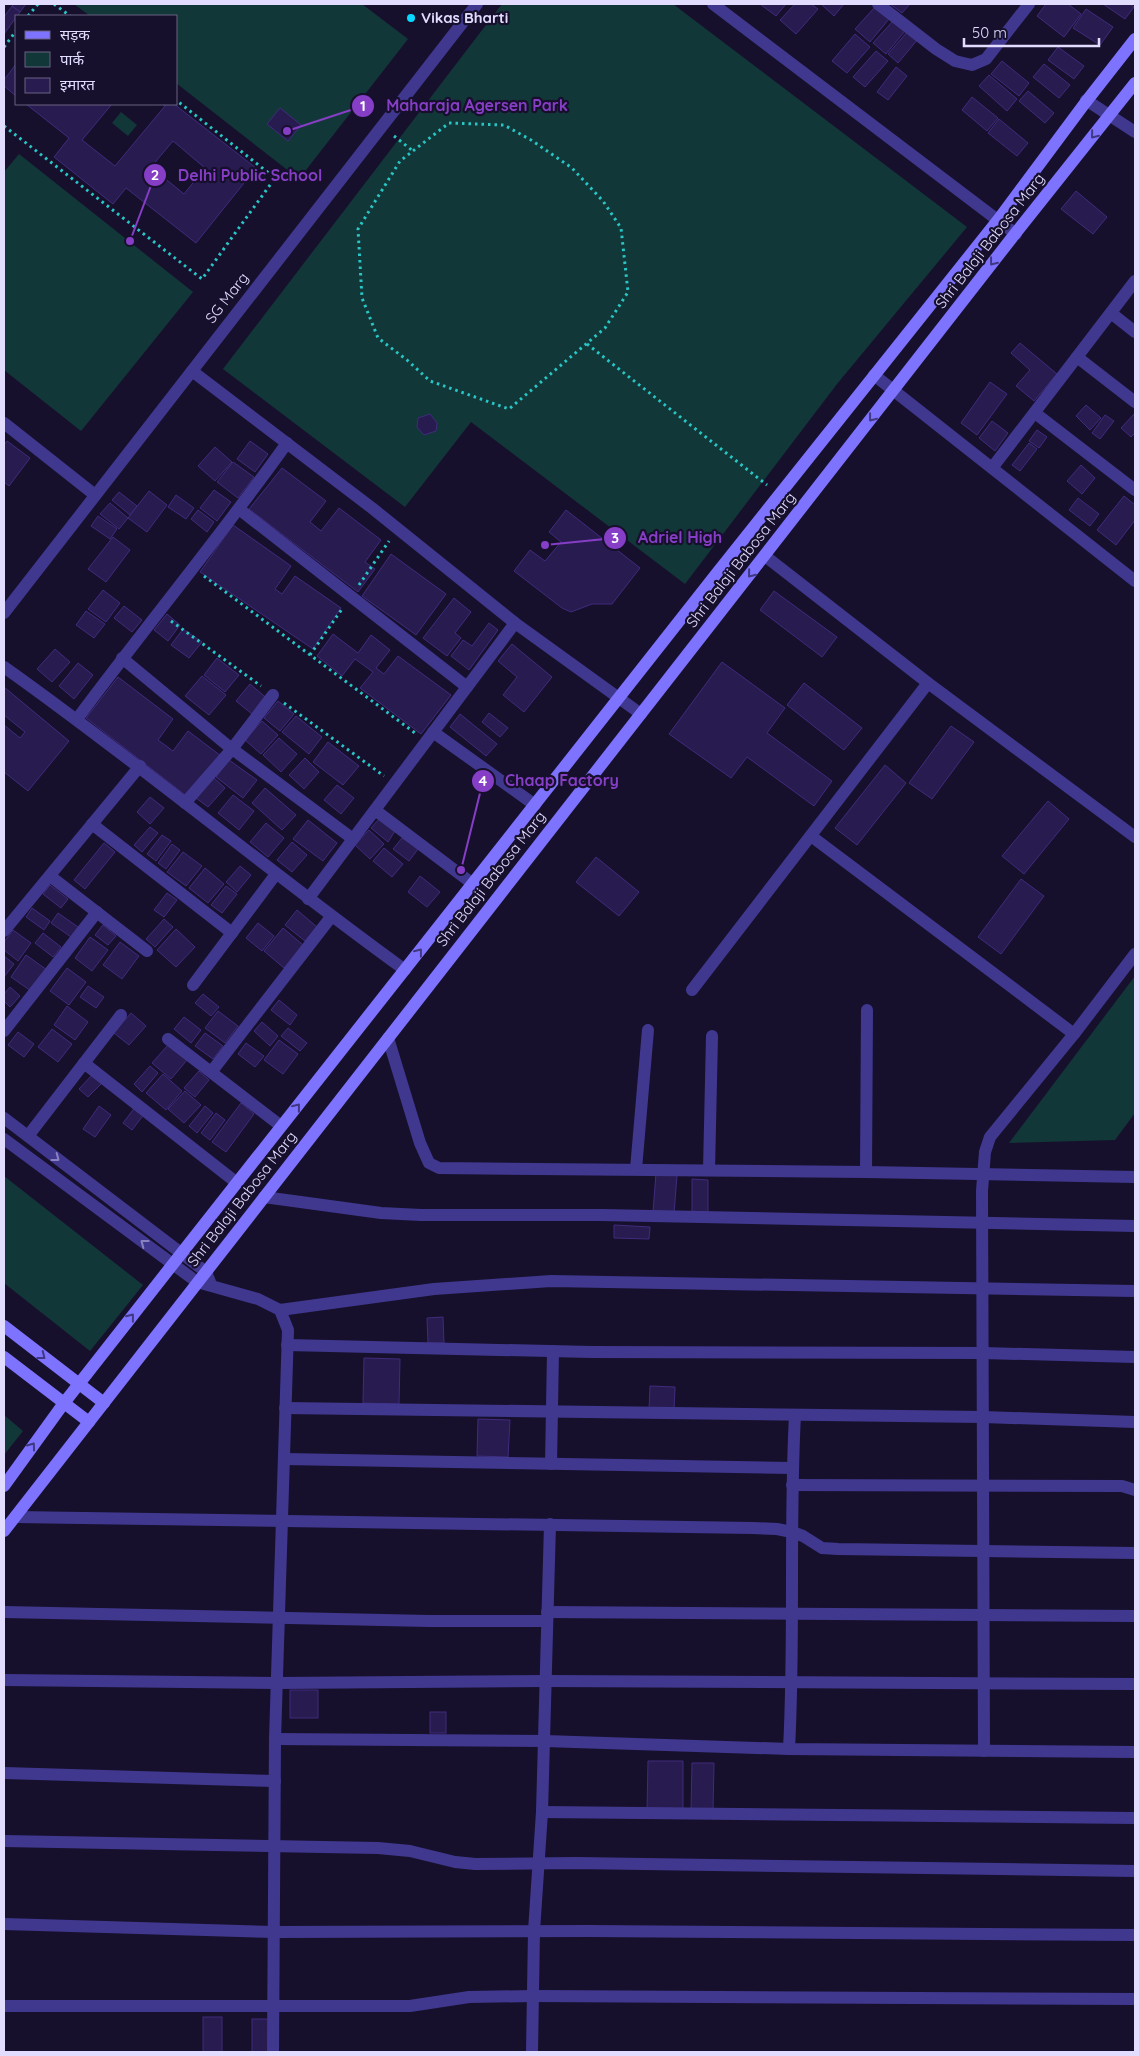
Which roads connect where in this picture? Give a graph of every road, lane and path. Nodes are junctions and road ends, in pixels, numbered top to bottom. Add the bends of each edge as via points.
1 (38, 4) edge
2 (54, 4) edge
3 (477, 4) edge
4 (713, 4) edge
5 (878, 4) edge
6 (1029, 4) edge
7 (29, 15) edge
8 (69, 15) edge
9 (15, 32) edge
10 (1135, 39) edge
11 (4, 47) edge
12 (1135, 83) edge
13 (1086, 100) junction
14 (178, 102) edge
15 (1110, 115) junction
16 (4, 126) edge
17 (382, 126) junction
18 (1135, 132) edge
19 (413, 151) junction
20 (998, 220) junction
21 (1016, 234) junction
22 (1135, 281) edge
23 (1111, 313) junction
24 (1135, 332) edge
25 (587, 344) junction
26 (1077, 357) junction
27 (192, 371) junction
28 (874, 375) junction
29 (893, 390) junction
30 (1135, 402) edge
31 (1035, 413) junction
32 (4, 423) edge
33 (286, 443) junction
34 (992, 468) junction
35 (1135, 490) edge
36 (779, 494) junction
37 (95, 495) junction
38 (239, 509) junction
39 (765, 556) junction
40 (193, 568) junction
41 (1135, 581) edge
42 (4, 613) edge
43 (515, 623) junction
44 (122, 658) junction
45 (4, 667) edge
46 (928, 683) junction
47 (467, 687) junction
48 (273, 695) dead end
49 (620, 698) junction
50 (641, 714) junction
51 (77, 719) junction
52 (430, 737) junction
53 (232, 749) junction
54 (140, 766) junction
55 (185, 803) junction
56 (535, 805) junction
57 (375, 810) junction
58 (92, 824) junction
59 (810, 836) junction
60 (1135, 837) edge
61 (353, 839) junction
62 (276, 874) junction
63 (50, 876) junction
64 (473, 884) junction
65 (308, 899) junction
66 (97, 912) junction
67 (331, 917) junction
68 (4, 931) edge
69 (232, 933) junction
70 (147, 951) dead end
71 (1135, 954) edge
72 (405, 970) junction
73 (193, 985) dead end
74 (692, 990) dead end
75 (867, 1010) dead end
76 (121, 1015) dead end
77 (648, 1030) dead end
78 (4, 1031) edge
79 (1074, 1034) junction
80 (712, 1036) dead end
81 (388, 1038) junction
82 (168, 1039) dead end
83 (84, 1063) junction
84 (212, 1071) junction
85 (4, 1118) edge
86 (281, 1126) junction
87 (28, 1136) junction
88 (4, 1139) edge
89 (636, 1170) junction
90 (709, 1170) junction
91 (866, 1172) junction
92 (983, 1174) junction
93 (1135, 1177) edge
94 (237, 1183) junction
95 (264, 1197) junction
96 (983, 1222) junction
97 (1135, 1226) edge
98 (182, 1253) junction
99 (172, 1264) junction
100 (206, 1272) junction
101 (197, 1282) junction
102 (211, 1285) junction
103 (983, 1288) junction
104 (1135, 1291) edge
105 (280, 1310) junction
106 (4, 1326) edge
107 (287, 1345) junction
108 (553, 1351) junction
109 (983, 1353) junction
110 (4, 1357) edge
111 (1135, 1357) edge
112 (78, 1384) junction
113 (64, 1403) junction
114 (104, 1403) junction
115 (286, 1408) junction
116 (551, 1412) junction
117 (795, 1415) junction
118 (983, 1417) junction
119 (89, 1422) junction
120 (1135, 1422) edge
121 (284, 1459) junction
122 (551, 1464) junction
123 (792, 1468) junction
124 (984, 1485) junction
125 (4, 1486) edge
126 (792, 1486) junction
127 (1135, 1490) edge
128 (15, 1517) junction
129 (282, 1521) junction
130 (550, 1524) junction
131 (4, 1531) edge
132 (792, 1532) junction
133 (982, 1551) junction
134 (1135, 1553) edge
135 (4, 1612) edge
136 (793, 1614) junction
137 (983, 1615) junction
138 (547, 1616) junction
139 (1135, 1616) edge
140 (280, 1618) junction
141 (4, 1680) edge
142 (546, 1682) junction
143 (277, 1683) junction
144 (792, 1684) junction
145 (983, 1684) junction
146 (1135, 1684) edge
147 (276, 1739) junction
148 (545, 1741) junction
149 (789, 1749) junction
150 (984, 1751) junction
151 (1135, 1752) edge
152 (4, 1773) edge
153 (275, 1781) junction
154 (542, 1812) junction
155 (1135, 1818) edge
156 (4, 1841) edge
157 (276, 1844) junction
158 (540, 1864) junction
159 (1135, 1871) edge
160 (4, 1924) edge
161 (274, 1932) junction
162 (534, 1932) junction
163 (1135, 1935) edge
164 (533, 1996) junction
165 (1135, 1999) edge
166 (4, 2006) edge
167 (274, 2007) junction
168 (273, 2052) edge
169 (532, 2052) edge

1 - 7 path
2 - 8 path
3 - 17 street, SG Marg
4 - 20 street
5 - 6 street via 936,49 955,61 972,65 986,59
9 - 11 path
10 - 13 street, Shri Balaji Babosa Marg
12 - 15 street, Shri Balaji Babosa Marg
13 - 15 street
13 - 20 street, Shri Balaji Babosa Marg
14 - 16 path via 275,178 202,279
15 - 18 street
15 -> 21 street, Shri Balaji Babosa Marg
17 - 19 path
17 - 27 street, SG Marg
19 - 25 path via 449,123 504,125 572,168 603,201 621,228 628,292 605,328
19 - 25 path via 400,161 358,229 362,298 378,338 430,381 509,409
20 - 21 street
20 - 28 street, Shri Balaji Babosa Marg
21 -> 29 street, Shri Balaji Babosa Marg
22 - 23 street
23 - 24 street
23 - 26 street
25 - 36 path
26 - 30 street
26 - 31 street
27 - 33 street
27 - 37 street, SG Marg
28 - 29 street
28 - 36 street, Shri Balaji Babosa Marg
29 - 34 street
29 -> 39 street, Shri Balaji Babosa Marg
31 - 34 street
31 - 35 street
32 - 37 street
33 - 38 street
33 - 43 street
34 - 41 street
36 - 49 street, Shri Balaji Babosa Marg
37 - 42 street, SG Marg
38 - 40 street
38 - 47 street
39 - 46 street
39 -> 50 street, Shri Balaji Babosa Marg
40 - 44 street
40 - 52 path
43 - 47 street
43 - 49 street
44 - 51 street
44 - 53 street
45 - 51 street
46 - 59 street
46 - 60 street
47 - 52 street
48 - 53 street
49 - 50 street
49 - 56 street, Shri Balaji Babosa Marg
50 - 81 street, Shri Balaji Babosa Marg
51 - 54 street
52 - 56 street
52 - 57 street
53 - 55 street
53 - 61 street
54 - 55 street
54 - 58 street
55 - 62 street
56 - 64 street, Shri Balaji Babosa Marg
57 - 61 street
57 - 64 street
58 - 63 street
58 - 69 street
59 - 74 street
59 - 79 street
61 - 65 street
62 - 65 street
62 - 69 street
63 - 66 street
63 - 68 street
72 -> 64 street, Shri Balaji Babosa Marg
65 - 67 street
66 - 70 street
66 - 78 street
67 - 72 street
67 - 84 street
69 - 73 street
71 - 79 street
86 -> 72 street, Shri Balaji Babosa Marg
75 - 91 street
76 - 83 street
77 - 89 street
79 - 92 street via 990,1137
80 - 90 street
81 - 89 street via 429,1163 439,1168
81 - 95 street, Shri Balaji Babosa Marg
82 - 84 street
83 - 87 street
83 - 94 street
84 - 86 street
85 - 87 street
86 - 94 street, Shri Balaji Babosa Marg
87 -> 98 street
99 -> 88 street
89 - 90 street
90 - 91 street
91 - 92 street
92 - 93 street
92 - 96 street
94 - 98 street, Shri Balaji Babosa Marg
95 - 96 street via 380,1213 421,1215
95 - 100 street, Shri Balaji Babosa Marg
96 - 97 street
96 - 103 street
98 - 99 street, Shri Balaji Babosa Marg
98 - 100 street
99 - 101 street
112 -> 99 street, Shri Balaji Babosa Marg
100 - 101 street, Shri Balaji Babosa Marg
100 - 102 street
101 - 102 street
101 - 114 street, Shri Balaji Babosa Marg
102 - 105 street via 263,1301
103 - 104 street
103 - 105 street via 551,1281 434,1289
103 - 109 street
105 - 107 street via 288,1330
106 -> 112 street
107 - 108 street
107 - 115 street
108 - 109 street
108 - 116 street
109 - 111 street
109 - 118 street
110 - 113 street
112 - 113 street, Shri Balaji Babosa Marg
112 - 114 street
113 - 119 street
125 -> 113 street, Shri Balaji Babosa Marg
114 - 119 street, Shri Balaji Babosa Marg
115 - 116 street
115 - 121 street
116 - 117 street
116 - 122 street
117 - 118 street
117 - 123 street
118 - 120 street
118 - 124 street
119 - 128 street, Shri Balaji Babosa Marg
121 - 122 street
121 - 129 street
122 - 123 street
123 - 126 street
124 - 126 street
124 - 127 street via 1122,1486
124 - 133 street
126 - 132 street
128 - 129 street
128 - 131 street, Shri Balaji Babosa Marg
129 - 130 street
129 - 140 street
130 - 132 street via 777,1528
130 - 138 street
132 - 133 street via 822,1548
132 - 136 street
133 - 134 street
133 - 137 street
135 - 140 street
136 - 137 street
136 - 138 street
136 - 144 street
137 - 139 street
137 - 145 street
138 - 140 street
138 - 142 street
140 - 143 street
141 - 143 street
142 - 143 street
142 - 144 street
142 - 148 street
143 - 147 street
144 - 145 street
144 - 149 street
145 - 146 street
145 - 150 street
147 - 148 street
147 - 153 street
148 - 149 street
148 - 154 street
149 - 150 street
150 - 151 street
152 - 153 street
153 - 157 street
154 - 155 street
154 - 158 street
156 - 157 street
157 - 158 street via 410,1851 474,1864
157 - 161 street
158 - 159 street
158 - 162 street
160 - 161 street
161 - 162 street
161 - 167 street
162 - 163 street
162 - 164 street
164 - 165 street
164 - 167 street via 469,1997 410,2006
164 - 169 street
166 - 167 street
167 - 168 street

